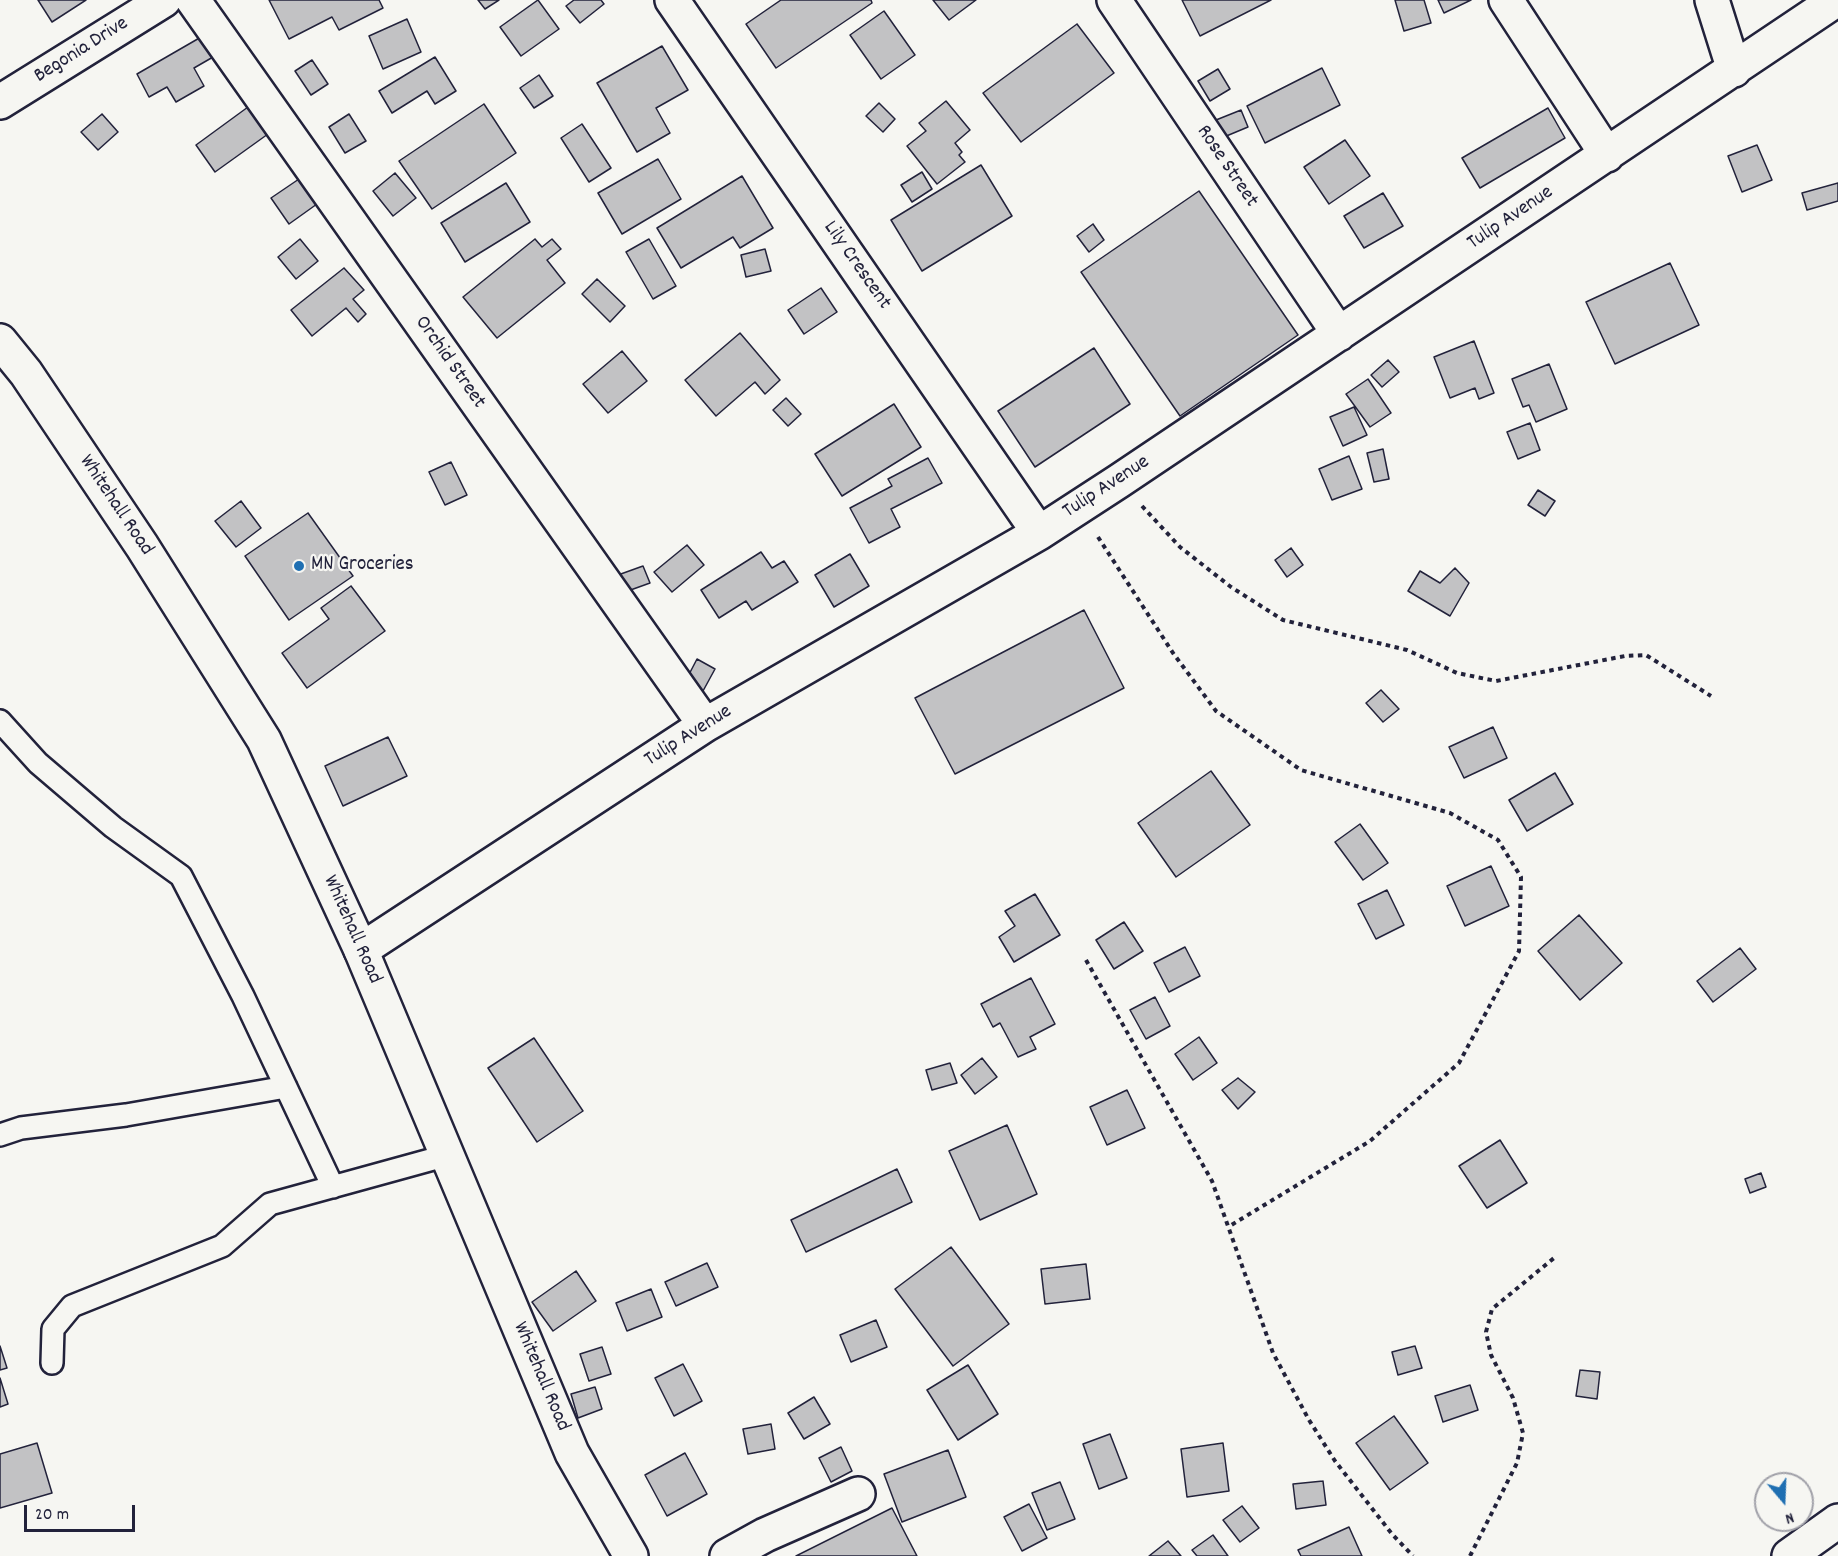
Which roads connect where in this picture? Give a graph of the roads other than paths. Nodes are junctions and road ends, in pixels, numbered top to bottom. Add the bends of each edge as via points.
1 (164, 0) edge
2 (193, 0) edge
3 (672, 0) edge
4 (1114, 0) edge
5 (1506, 0) edge
6 (1712, 0) edge
7 (1836, 0) edge
8 (1734, 70) junction
9 (0, 102) edge
10 (1607, 156) junction
11 (1339, 334) junction
12 (0, 341) edge
13 (1040, 532) junction
14 (0, 721) edge
15 (705, 725) junction
16 (361, 951) junction
17 (286, 1087) junction
18 (0, 1136) edge
19 (448, 1155) junction
20 (333, 1186) junction
21 (52, 1363) dead end
22 (858, 1494) dead end
23 (1838, 1521) edge
24 (631, 1556) edge
25 (727, 1556) edge
26 (1789, 1556) edge

1 - 9 street, Begonia Drive
2 - 15 street, Orchid Street
3 - 13 street, Lily Crescent
4 - 11 street, Rose Street
5 - 10 street
6 - 8 street
7 - 8 street, Tulip Avenue
8 - 10 street, Tulip Avenue
10 - 11 street, Tulip Avenue
11 - 13 street, Tulip Avenue
12 - 16 street, Whitehall Road via 26,373 142,546 264,740
13 - 15 street, Tulip Avenue
14 - 17 lane via 38,763 113,827 181,876
15 - 16 street, Tulip Avenue
16 - 19 street, Whitehall Road
17 - 18 lane via 126,1115 21,1128
17 - 20 lane
19 - 20 lane
19 - 24 street, Whitehall Road via 572,1453
20 - 21 lane via 270,1204 222,1246 72,1306 53,1329
22 - 25 street
23 - 26 street

